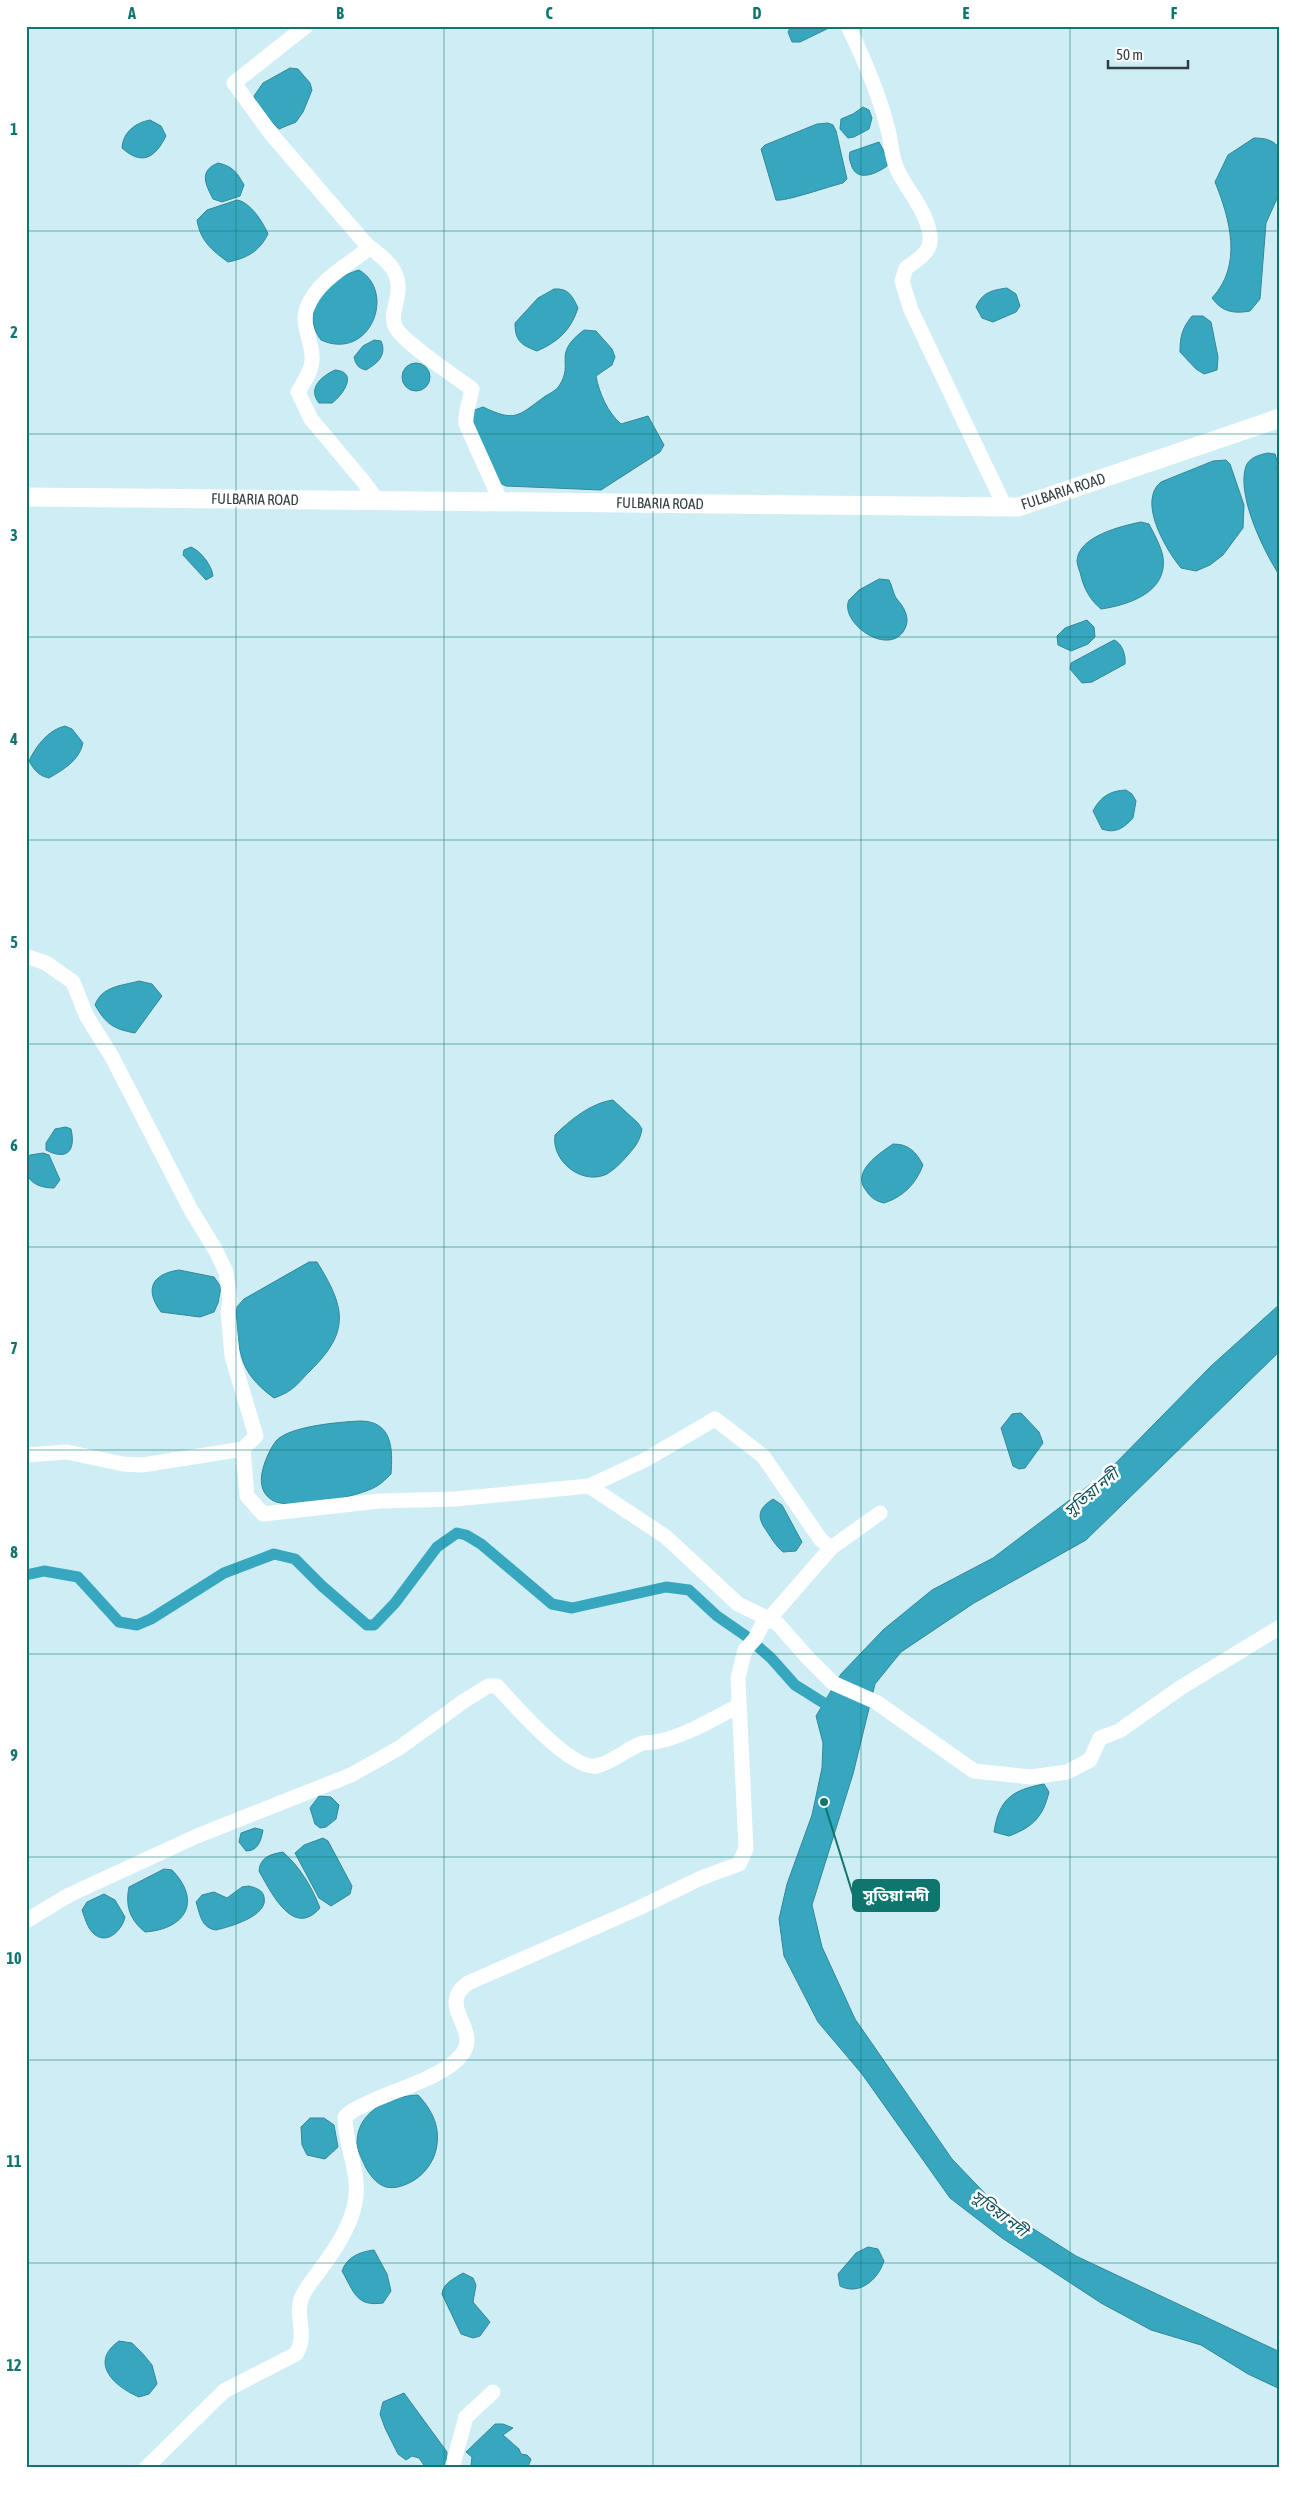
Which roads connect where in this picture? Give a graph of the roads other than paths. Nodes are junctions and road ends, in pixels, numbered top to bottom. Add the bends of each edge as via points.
1 (306, 26) edge
2 (848, 26) edge
3 (366, 244) junction
4 (1280, 418) edge
5 (26, 497) edge
6 (377, 500) junction
7 (501, 502) junction
8 (1005, 506) junction
9 (26, 956) edge
10 (242, 1449) junction
11 (26, 1455) edge
12 (589, 1486) junction
13 (880, 1513) dead end
14 (831, 1548) junction
15 (769, 1619) junction
16 (1280, 1626) edge
17 (738, 1706) junction
18 (26, 1921) edge
19 (493, 2392) dead end
20 (146, 2468) edge
21 (452, 2468) edge

1 - 3 street via 234,84 272,135
2 - 8 street via 872,74 898,171 922,213 930,237 929,248 906,268 902,281 911,310
3 - 6 street via 364,252 322,283 306,309 306,331 313,359 310,372 298,392 311,419
3 - 7 street via 390,263 400,285 393,316 395,327 419,350 472,389 465,415 466,424
4 - 8 main road, FULBARIA ROAD via 1018,506
5 - 6 main road, FULBARIA ROAD
6 - 7 main road, FULBARIA ROAD
7 - 8 main road, FULBARIA ROAD
9 - 10 street via 46,963 72,982 86,1015 112,1057 190,1210 226,1272 232,1356 256,1436
10 - 11 street via 142,1465 67,1452
10 - 12 street via 247,1496 263,1514 379,1501 455,1499
12 - 14 street via 644,1461 716,1419 763,1456 821,1540
12 - 15 street via 666,1537 738,1604
13 - 14 street
14 - 15 street
15 - 16 street via 778,1624 833,1683 876,1702 974,1772 1031,1777 1067,1772 1090,1760 1100,1738 1118,1731
15 - 17 street via 750,1645 738,1678
17 - 18 street via 704,1724 644,1743 593,1767 566,1755 497,1686 488,1686 399,1748 351,1775 189,1840 69,1895
17 - 20 street via 746,1849 739,1864 701,1878 468,1983 461,1989 456,2005 466,2042 464,2051 454,2063 375,2099 345,2117 356,2171 355,2205 340,2240 301,2298 302,2344 296,2354 224,2391
19 - 21 street via 466,2417

